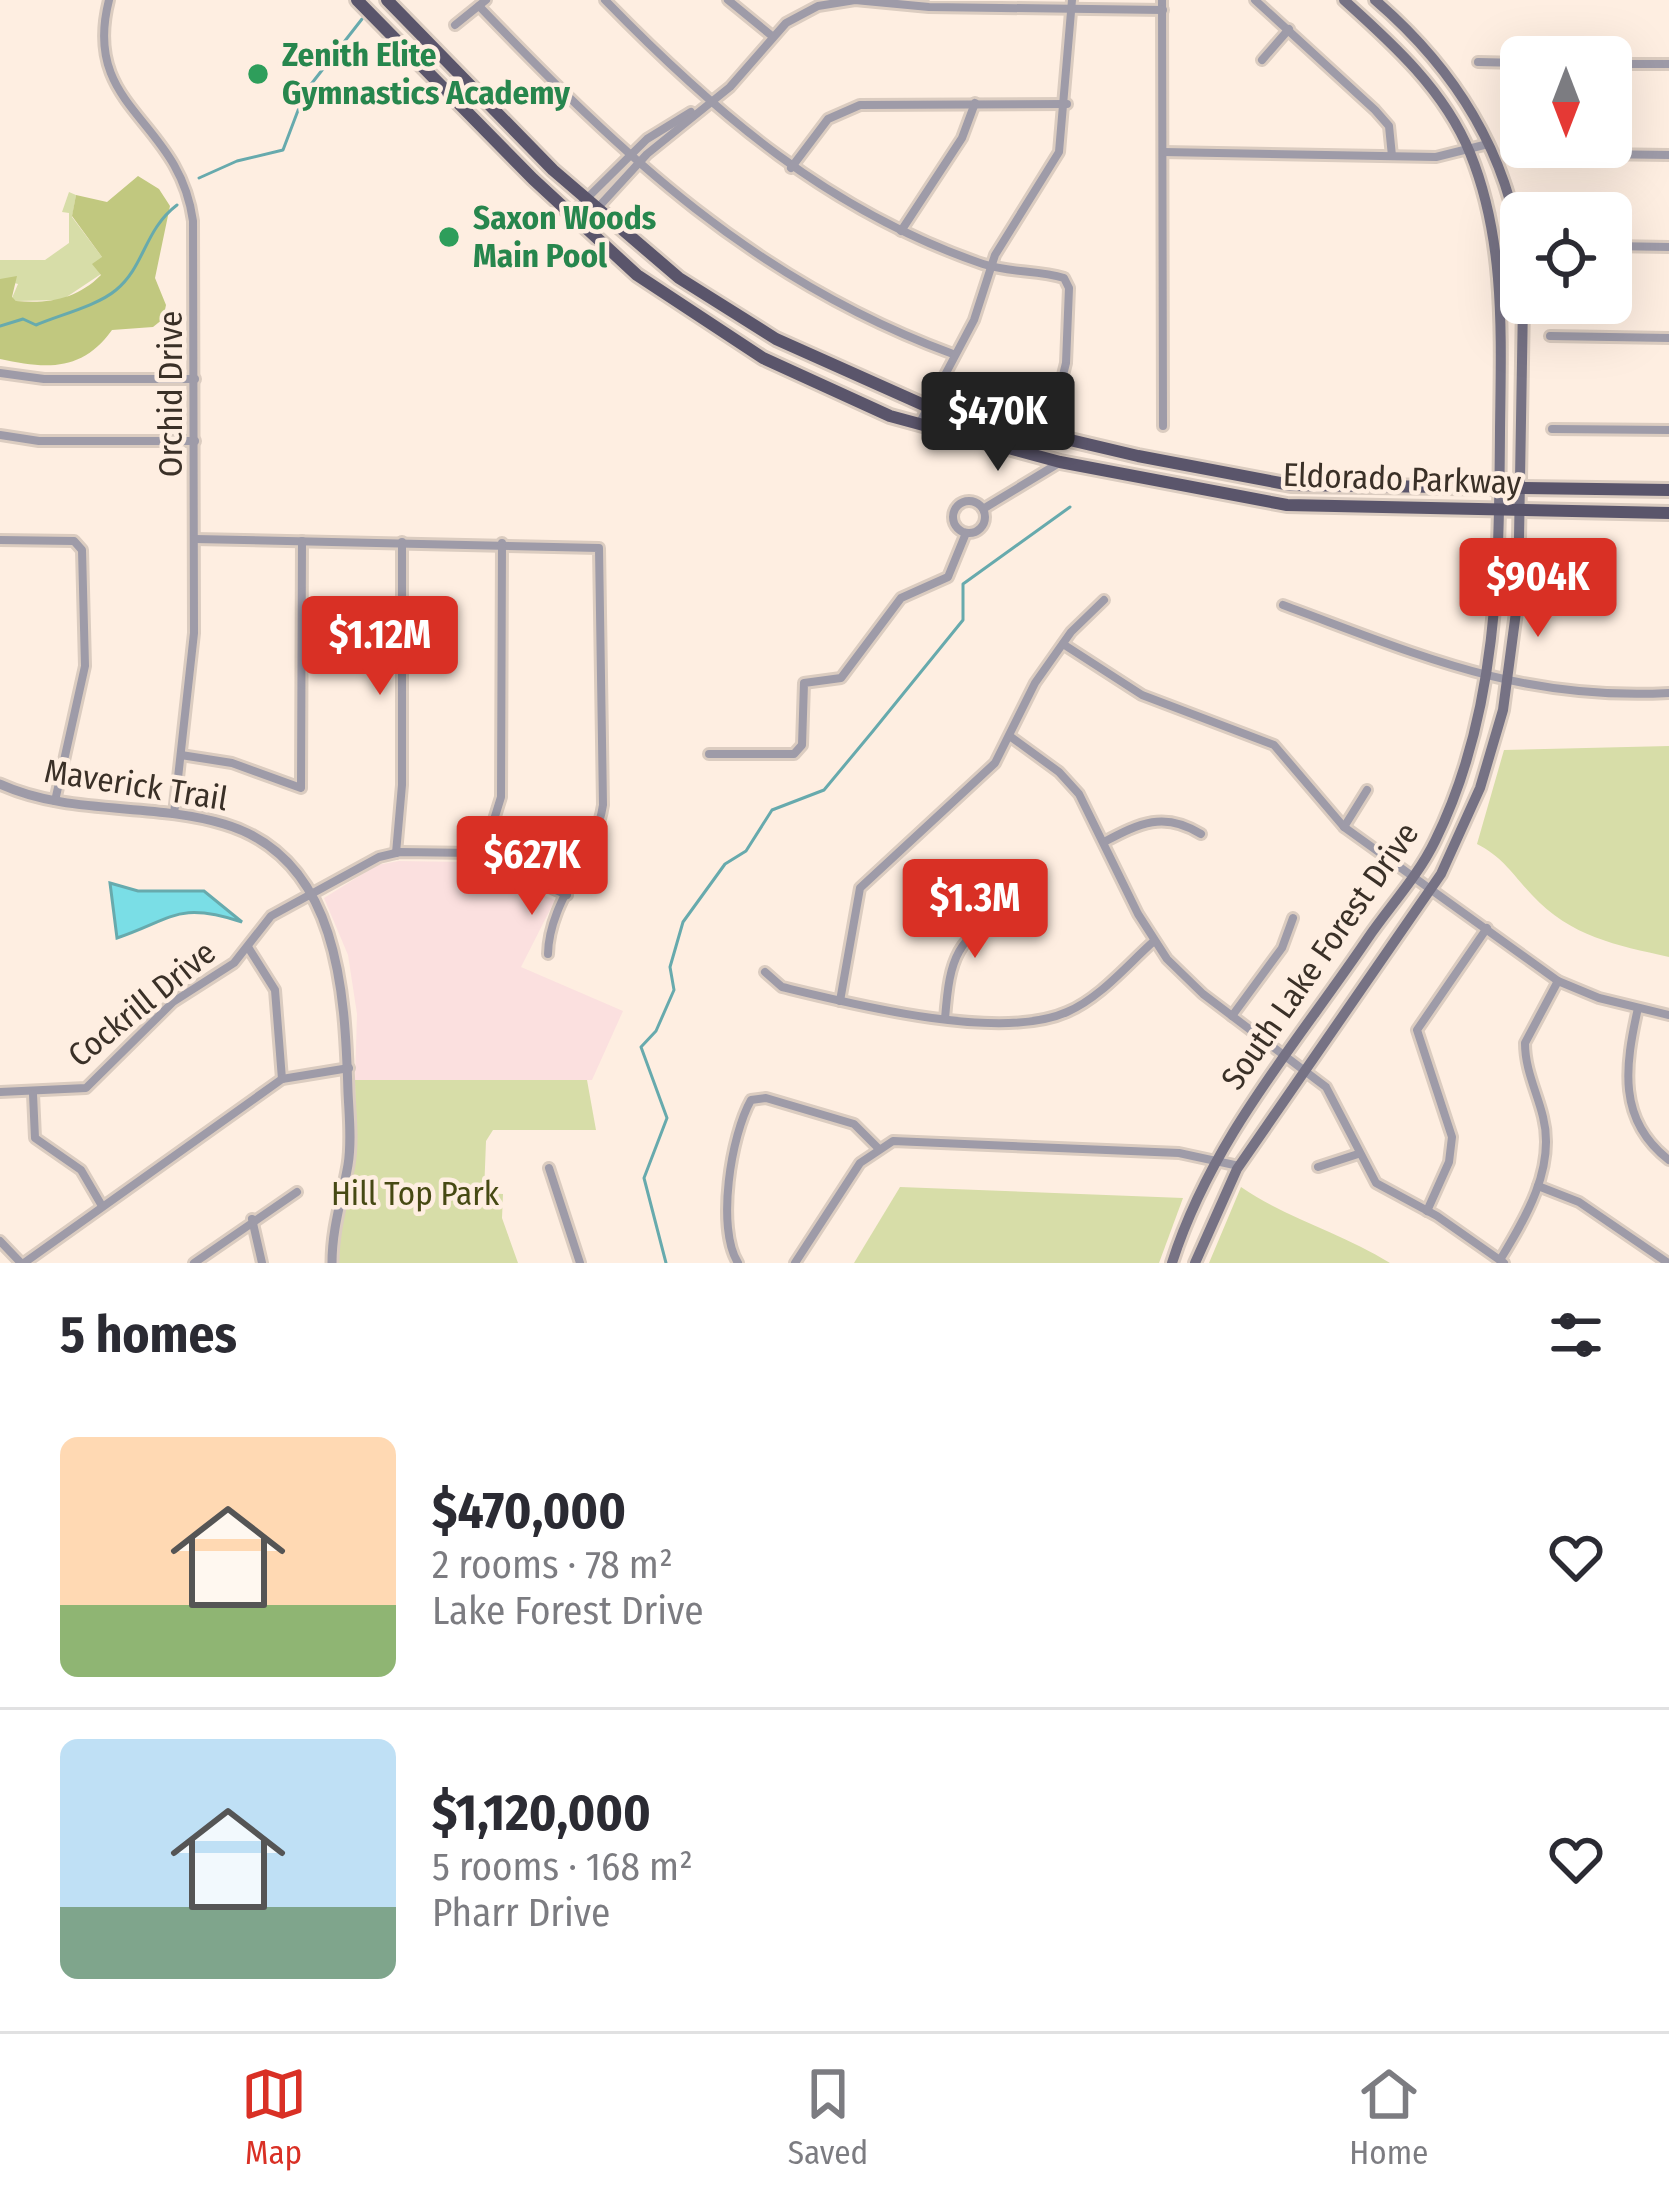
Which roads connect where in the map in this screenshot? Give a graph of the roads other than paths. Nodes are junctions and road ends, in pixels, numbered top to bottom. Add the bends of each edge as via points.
1 (110, 0) edge
2 (357, 0) edge
3 (387, 0) edge
4 (605, 0) edge
5 (728, 0) edge
6 (1255, 0) edge
7 (1344, 0) edge
8 (1375, 0) edge
9 (483, 3) edge
10 (1072, 4) edge
11 (1162, 5) edge
12 (455, 25) dead end
13 (1289, 29) junction
14 (772, 36) junction
15 (1262, 60) dead end
16 (1478, 62) dead end
17 (1500, 63) edge
18 (1632, 64) edge
19 (1669, 64) edge
20 (709, 102) junction
21 (975, 103) junction
22 (1067, 104) junction
23 (698, 110) junction
24 (1489, 143) junction
25 (1469, 150) junction
26 (1163, 152) junction
27 (1632, 154) edge
28 (628, 155) junction
29 (1669, 155) edge
30 (1393, 156) junction
31 (638, 164) junction
32 (791, 168) junction
33 (1509, 192) edge
34 (592, 205) junction
35 (570, 214) junction
36 (582, 225) junction
37 (901, 231) junction
38 (1632, 246) edge
39 (1669, 247) edge
40 (991, 266) junction
41 (1523, 324) edge
42 (712, 327) junction
43 (1550, 336) dead end
44 (772, 337) junction
45 (1669, 338) edge
46 (953, 354) junction
47 (0, 373) edge
48 (195, 379) junction
49 (926, 406) junction
50 (1054, 411) dead end
51 (918, 426) junction
52 (1163, 426) dead end
53 (1552, 428) dead end
54 (1669, 430) edge
55 (0, 435) edge
56 (195, 442) junction
57 (1035, 456) junction
58 (1138, 456) junction
59 (1060, 462) junction
60 (1036, 475) junction
61 (1133, 478) junction
62 (1291, 484) junction
63 (1500, 488) junction
64 (1523, 488) junction
65 (1669, 490) edge
66 (1287, 506) junction
67 (983, 509) junction
68 (1499, 510) junction
69 (1522, 510) junction
70 (1669, 513) edge
71 (966, 533) junction
72 (195, 539) junction
73 (0, 540) edge
74 (302, 541) junction
75 (402, 542) junction
76 (502, 543) junction
77 (1104, 600) dead end
78 (1283, 605) dead end
79 (1063, 644) junction
80 (1487, 679) junction
81 (1508, 682) junction
82 (1669, 693) edge
83 (1011, 737) junction
84 (709, 754) dead end
85 (181, 755) junction
86 (0, 784) edge
87 (1367, 790) dead end
88 (55, 801) junction
89 (173, 815) junction
90 (1344, 826) junction
91 (1202, 834) dead end
92 (1104, 842) junction
93 (396, 853) junction
94 (483, 855) junction
95 (1412, 876) junction
96 (1432, 888) junction
97 (311, 893) junction
98 (567, 895) junction
99 (1010, 905) dead end
100 (1293, 918) dead end
101 (1487, 928) junction
102 (1154, 941) junction
103 (248, 947) junction
104 (548, 953) dead end
105 (765, 972) dead end
106 (1558, 981) junction
107 (840, 1001) junction
108 (1638, 1008) junction
109 (1669, 1015) edge
110 (1232, 1016) junction
111 (945, 1019) junction
112 (1285, 1056) junction
113 (349, 1068) junction
114 (1305, 1070) junction
115 (282, 1079) junction
116 (0, 1091) edge
117 (33, 1094) junction
118 (878, 1148) junction
119 (1358, 1154) junction
120 (1216, 1160) junction
121 (1669, 1160) edge
122 (1239, 1166) junction
123 (1318, 1166) dead end
124 (549, 1168) dead end
125 (1538, 1186) junction
126 (297, 1192) dead end
127 (101, 1206) junction
128 (1427, 1211) junction
129 (252, 1219) junction
130 (0, 1241) edge
131 (1502, 1261) edge
132 (22, 1263) edge
133 (194, 1263) edge
134 (262, 1263) edge
135 (332, 1263) edge
136 (580, 1263) edge
137 (738, 1263) edge
138 (795, 1263) edge
139 (1172, 1263) edge
140 (1195, 1263) edge
141 (1669, 1263) edge

1 - 48 street, Orchid Drive via 106,66 173,155 190,200
2 - 35 main road, Eldorado Parkway
3 - 34 main road, Eldorado Parkway
4 - 20 street
5 - 14 street
6 - 13 street
7 - 25 main road, South Lake Forest Drive via 1422,78
8 - 24 main road via 1450,79
9 - 12 street
9 - 28 street
10 - 11 street
10 - 14 street via 836,1 801,13
10 - 22 street
11 - 26 street
13 - 15 street
13 - 30 street via 1389,127
14 - 20 street
16 - 17 street
18 - 19 street
20 - 23 street
20 - 32 street
21 - 22 street
21 - 32 street via 895,101 844,110 815,131
21 - 37 street via 962,138
22 - 40 street via 1054,164
23 - 28 street
23 - 31 street
24 - 25 street
24 - 33 main road
25 - 30 street
25 - 63 main road, South Lake Forest Drive via 1490,218 1499,288
26 - 30 street
26 - 52 street
27 - 29 street
28 - 31 street
28 - 34 street
31 - 34 street
31 - 46 street via 793,281
32 - 37 street
34 - 35 street
34 - 36 street
34 - 44 main road, Eldorado Parkway via 679,278
35 - 36 main road, Eldorado Parkway
36 - 42 main road, Eldorado Parkway
37 - 40 street
38 - 39 street
40 - 46 street via 970,330
40 - 50 street via 1067,281 1066,363
41 - 64 main road, South Lake Forest Drive
42 - 44 main road via 730,318
42 - 51 main road, Eldorado Parkway via 792,374
43 - 45 street
44 - 49 main road, Eldorado Parkway
46 - 49 street
47 - 48 street
48 - 56 street, Orchid Drive
49 - 51 street
49 - 58 main road, Eldorado Parkway
51 - 57 main road, Eldorado Parkway
53 - 54 street
55 - 56 street
56 - 72 street, Orchid Drive
57 - 59 main road, Eldorado Parkway
57 - 60 street
58 - 61 main road
58 - 62 main road, Eldorado Parkway
59 - 60 street
59 - 61 main road, Eldorado Parkway
60 - 67 street
61 - 66 main road, Eldorado Parkway
62 - 63 main road, Eldorado Parkway
62 - 66 main road
63 - 64 main road, Eldorado Parkway
63 - 68 main road, South Lake Forest Drive
64 - 65 main road, Eldorado Parkway
64 - 69 main road, South Lake Forest Drive
66 - 68 main road, Eldorado Parkway
67 - 71 street via 981,528
67 - 71 street via 970,501 956,508 954,523
68 - 69 main road, Eldorado Parkway
68 - 80 main road, South Lake Forest Drive
69 - 70 main road, Eldorado Parkway
69 - 81 main road, South Lake Forest Drive
71 - 84 street via 947,577 901,598 841,678 804,683 802,746 794,754
72 - 74 street
72 - 85 street, Orchid Drive
73 - 88 street via 80,545 86,659
74 - 75 street
74 - 85 street via 301,788
75 - 76 street
75 - 93 street
76 - 94 street via 501,796
76 - 98 street via 599,548 603,805
77 - 79 street
78 - 80 street
79 - 83 street
79 - 90 street via 1142,695 1274,745
80 - 81 street
80 - 95 main road, South Lake Forest Drive via 1454,796
81 - 82 street via 1578,693
81 - 96 main road, South Lake Forest Drive via 1480,788
83 - 92 street via 1069,781
83 - 107 street via 976,786 860,888
85 - 89 street, Orchid Drive
86 - 88 street, Maverick Trail
87 - 90 street
88 - 89 street, Maverick Trail
89 - 97 street, Maverick Trail via 255,837
90 - 95 street
91 - 92 street via 1158,819
92 - 102 street
93 - 94 street, Cockrill Drive
93 - 97 street, Cockrill Drive
94 - 98 street, Cockrill Drive
95 - 96 street
95 - 112 main road, South Lake Forest Drive
96 - 101 street
96 - 114 main road, South Lake Forest Drive
97 - 103 street, Cockrill Drive via 271,916
97 - 113 street via 343,987
98 - 104 street
99 - 111 street via 954,952
100 - 110 street via 1282,948
101 - 106 street
101 - 128 street via 1417,1030 1453,1137
102 - 110 street
102 - 111 street via 1058,1016
103 - 115 street via 274,990
103 - 117 street, Cockrill Drive via 173,1002 86,1088
105 - 107 street via 782,986
106 - 108 street
106 - 125 street via 1525,1043 1545,1130
107 - 111 street
108 - 109 street
108 - 121 street via 1626,1066 1629,1101 1642,1134
110 - 112 street
112 - 114 street
112 - 120 main road, South Lake Forest Drive
113 - 115 street
113 - 135 street via 348,1165
114 - 119 street via 1339,1104
114 - 122 main road, South Lake Forest Drive
115 - 127 street
116 - 117 street, Cockrill Drive
117 - 127 street via 35,1138 81,1170
118 - 120 street via 914,1138
118 - 137 street via 854,1124 751,1100 725,1216
118 - 138 street
119 - 123 street
119 - 128 street via 1376,1184
120 - 122 street
120 - 139 main road, South Lake Forest Drive
122 - 140 main road, South Lake Forest Drive
124 - 136 street
125 - 131 street
125 - 141 street via 1579,1202
126 - 129 street
127 - 132 street
128 - 131 street
129 - 133 street
129 - 134 street
130 - 132 street

